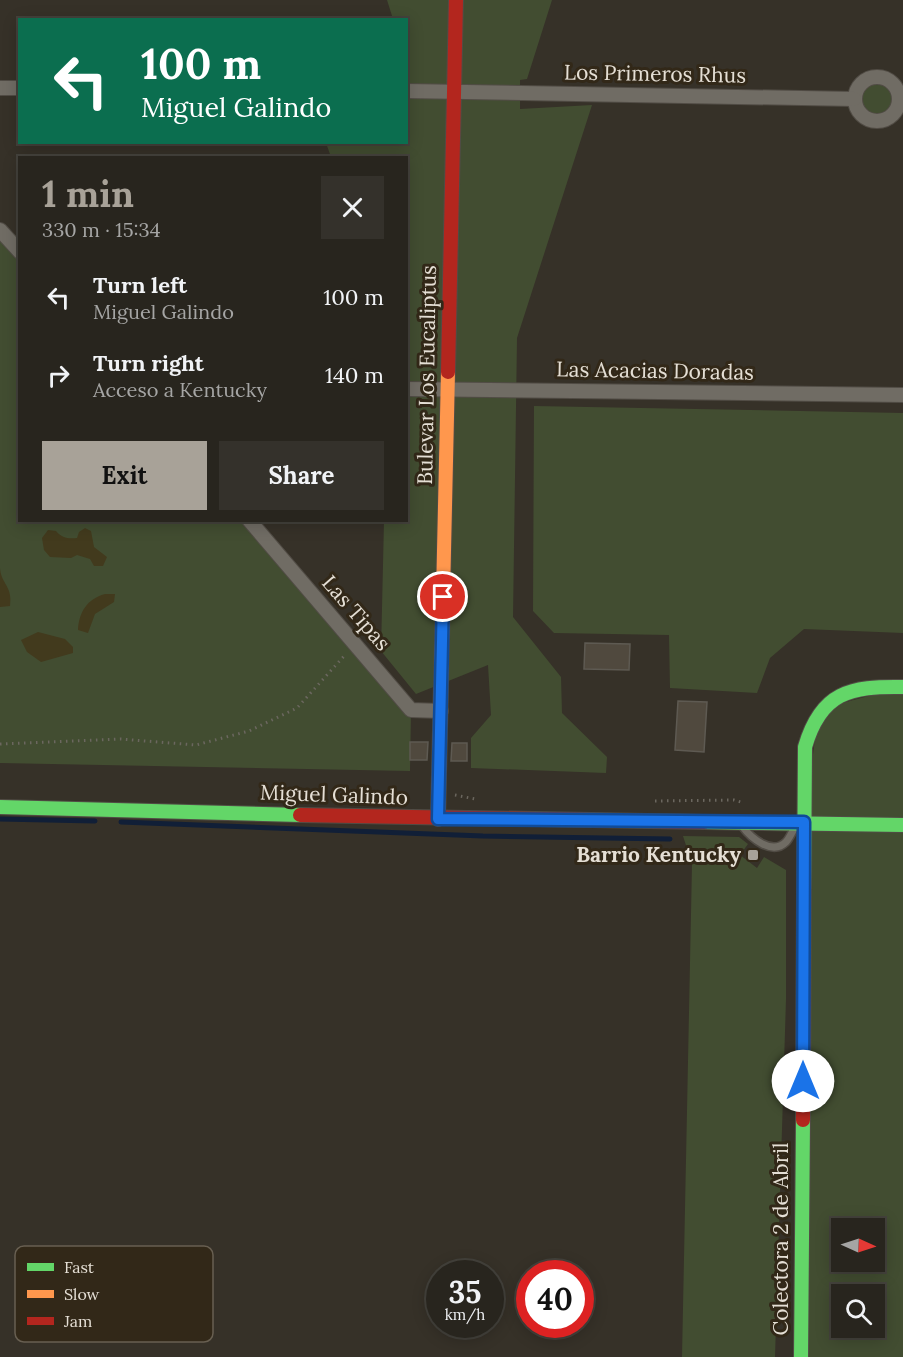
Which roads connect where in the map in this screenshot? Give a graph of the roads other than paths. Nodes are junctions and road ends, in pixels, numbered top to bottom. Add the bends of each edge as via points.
1 (456, 0) edge
2 (0, 88) edge
3 (18, 88) edge
4 (408, 91) edge
5 (454, 91) junction
6 (854, 99) dead end
7 (0, 230) edge
8 (18, 250) edge
9 (408, 389) edge
10 (448, 390) junction
11 (903, 395) edge
12 (251, 522) edge
13 (903, 687) edge
14 (441, 711) junction
15 (0, 807) edge
16 (438, 819) junction
17 (739, 822) junction
18 (804, 822) junction
19 (903, 825) edge
20 (801, 1357) edge

1 - 5 street, Bulevar Los Eucaliptus
2 - 3 street
4 - 5 street, Los Primeros Rhus
5 - 6 street, Los Primeros Rhus
5 - 10 street, Bulevar Los Eucaliptus
7 - 8 street
9 - 10 street, Las Acacias Doradas
10 - 11 street, Las Acacias Doradas
10 - 14 street, Bulevar Los Eucaliptus
12 - 14 street, Las Tipas via 411,710
13 - 18 street, Colectora 2 de Abril via 857,689 819,709 804,747
14 - 16 street, Bulevar Los Eucaliptus
15 - 16 street, Miguel Galindo
16 - 17 street, Miguel Galindo
17 - 18 street, Miguel Galindo
17 - 18 lane via 762,843 777,848
18 - 19 street, Miguel Galindo
18 - 20 street, Colectora 2 de Abril

